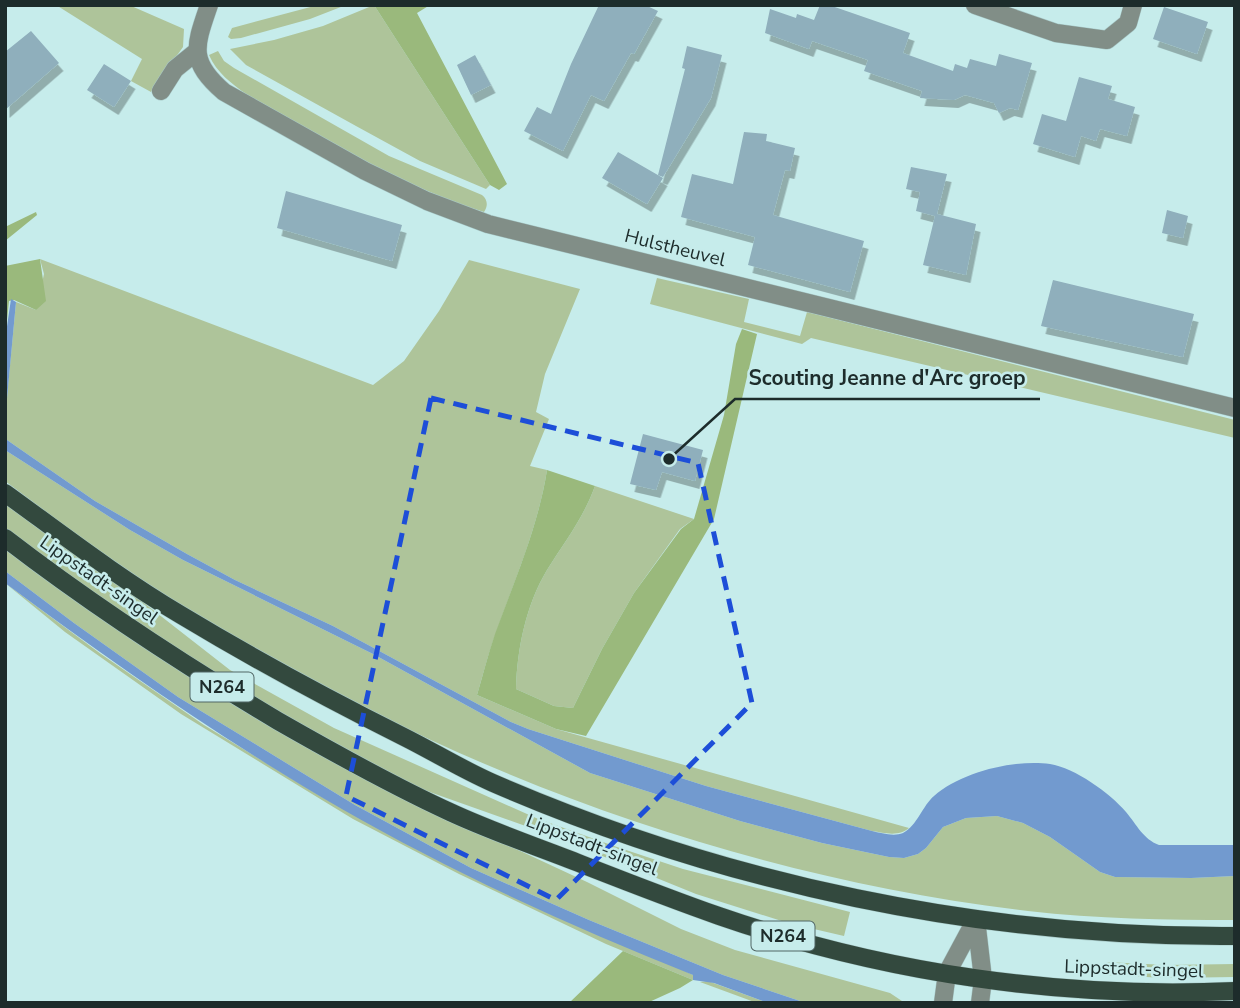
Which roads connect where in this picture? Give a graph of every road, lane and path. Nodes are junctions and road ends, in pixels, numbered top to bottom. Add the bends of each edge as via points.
1 (209, 5) edge
2 (975, 5) edge
3 (1133, 5) edge
4 (196, 52) junction
5 (161, 91) dead end
6 (1235, 408) edge
7 (5, 493) edge
8 (5, 538) edge
9 (976, 919) junction
10 (1235, 936) edge
11 (947, 973) junction
12 (983, 979) junction
13 (1235, 991) edge
14 (943, 1003) edge
15 (980, 1003) edge

1 - 4 street
2 - 3 street via 1056,33 1107,40 1128,23
4 - 5 street via 175,69
4 - 6 street, Hulstheuvel via 207,77 224,92 365,171 488,224
7 - 9 main road, Lippstadt-singel / N264 via 188,620 319,695 489,781 620,832 721,864 855,897
8 - 11 main road, Lippstadt-singel / N264 via 187,665 335,754 453,814 720,917 820,946
9 - 10 main road, Lippstadt-singel / N264 via 1075,931
9 - 11 street
9 - 12 street
11 - 12 main road, Lippstadt-singel / N264
11 - 14 street
12 - 13 main road, Lippstadt-singel / N264 via 1104,990
12 - 15 street

